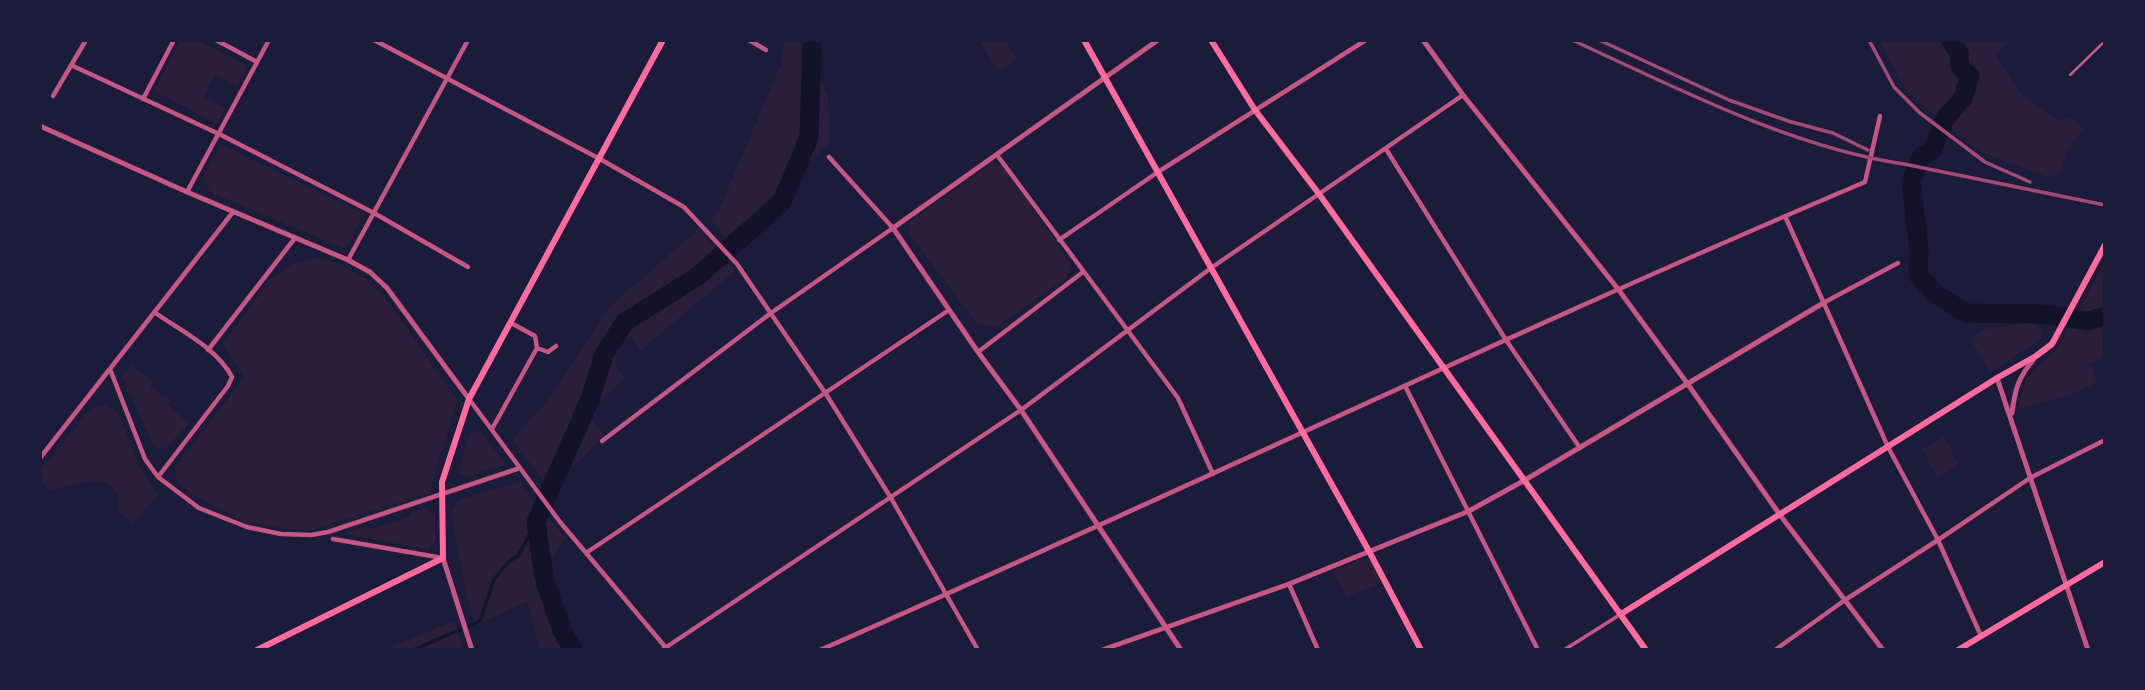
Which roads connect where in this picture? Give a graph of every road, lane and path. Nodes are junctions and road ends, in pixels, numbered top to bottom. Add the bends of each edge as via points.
1 (86, 40) edge
2 (174, 40) edge
3 (216, 40) edge
4 (269, 40) edge
5 (374, 40) edge
6 (468, 40) edge
7 (663, 40) edge
8 (749, 40) edge
9 (1084, 40) edge
10 (1158, 40) edge
11 (1211, 40) edge
12 (1366, 40) edge
13 (1423, 40) edge
14 (2105, 41) edge
15 (766, 50) dead end
16 (257, 62) junction
17 (71, 65) junction
18 (2070, 75) dead end
19 (1104, 78) junction
20 (447, 79) junction
21 (1463, 95) junction
22 (53, 96) dead end
23 (143, 99) junction
24 (1255, 110) junction
25 (1880, 116) dead end
26 (40, 126) edge
27 (219, 134) junction
28 (1386, 149) junction
29 (997, 155) junction
30 (829, 157) dead end
31 (600, 159) junction
32 (1158, 172) junction
33 (187, 192) junction
34 (1319, 194) junction
35 (233, 212) junction
36 (374, 213) junction
37 (1785, 216) junction
38 (893, 228) junction
39 (295, 238) junction
40 (1059, 240) junction
41 (2105, 245) edge
42 (348, 260) junction
43 (1898, 263) dead end
44 (468, 267) dead end
45 (1211, 268) junction
46 (1083, 272) junction
47 (1618, 289) junction
48 (1825, 302) junction
49 (949, 310) junction
50 (154, 312) junction
51 (771, 313) junction
52 (511, 323) junction
53 (1127, 331) junction
54 (1506, 340) junction
55 (556, 346) dead end
56 (537, 348) junction
57 (208, 350) junction
58 (978, 352) junction
59 (2036, 356) junction
60 (1443, 368) junction
61 (110, 369) junction
62 (1997, 378) junction
63 (1687, 383) junction
64 (1405, 386) junction
65 (826, 394) junction
66 (469, 399) junction
67 (1021, 410) junction
68 (2011, 416) junction
69 (492, 429) junction
70 (1303, 432) junction
71 (2105, 440) edge
72 (602, 441) dead end
73 (1888, 447) junction
74 (1580, 448) junction
75 (40, 458) edge
76 (520, 468) junction
77 (1213, 474) junction
78 (158, 477) junction
79 (2030, 478) junction
80 (1525, 480) junction
81 (442, 494) junction
82 (891, 498) junction
83 (1469, 511) junction
84 (1780, 515) junction
85 (1098, 526) junction
86 (333, 539) dead end
87 (1938, 540) junction
88 (586, 553) junction
89 (1370, 553) junction
90 (443, 558) junction
91 (2105, 562) edge
92 (1289, 584) junction
93 (2067, 584) junction
94 (947, 594) junction
95 (1845, 600) junction
96 (1620, 614) junction
97 (1166, 628) junction
98 (1981, 636) junction
99 (1117, 647) edge
100 (665, 649) edge
101 (257, 650) edge
102 (472, 650) edge
103 (820, 650) edge
104 (978, 650) edge
105 (1101, 650) edge
106 (1181, 650) edge
107 (1318, 650) edge
108 (1421, 650) edge
109 (1538, 650) edge
110 (1564, 650) edge
111 (1646, 650) edge
112 (1775, 650) edge
113 (1884, 650) edge
114 (1958, 650) edge
115 (2088, 650) edge

1 - 17 street
2 - 23 street
3 - 16 street
4 - 16 street
5 - 20 street
6 - 20 street
7 - 31 main road
8 - 15 street
9 - 19 main road
10 - 19 street
11 - 24 main road
12 - 24 street
13 - 21 street
14 - 18 lane
16 - 27 street
17 - 22 street
17 - 23 street
19 - 29 street
19 - 32 main road
20 - 31 street
20 - 36 street
21 - 28 street
21 - 47 street
23 - 27 street
24 - 32 street
24 - 34 main road
25 - 37 street via 1865,182
26 - 33 street
27 - 33 street
27 - 36 street
28 - 34 street
28 - 54 street
29 - 38 street
29 - 40 street
30 - 38 street
31 - 51 street via 684,207 737,264
31 - 52 main road
32 - 40 street
32 - 45 main road
33 - 35 street
34 - 45 street
34 - 60 main road
35 - 39 street
35 - 50 street
36 - 42 street
36 - 44 street
37 - 47 street
37 - 48 street
38 - 49 street
38 - 51 street
39 - 42 street
39 - 57 street
40 - 46 street
41 - 59 main road via 2052,344
42 - 66 street via 387,288
43 - 48 street
45 - 53 street
45 - 70 main road
46 - 53 street
46 - 58 street
47 - 54 street
47 - 63 street
48 - 63 street
48 - 73 street
49 - 58 street
49 - 65 street
50 - 57 street
50 - 61 street
51 - 65 street
51 - 72 street
52 - 56 street via 535,336
52 - 66 main road
53 - 67 street
53 - 77 street via 1178,398
54 - 60 street
54 - 74 street
55 - 56 street via 548,352
56 - 69 street
57 - 78 street via 232,377
58 - 67 street
59 - 62 main road
59 - 68 street via 2017,384
60 - 64 street
60 - 80 main road
61 - 75 street
61 - 78 street via 145,459
62 - 68 street
62 - 73 main road
63 - 74 street
63 - 84 street
64 - 70 street
64 - 83 street
65 - 82 street
65 - 88 street
66 - 69 street
66 - 81 main road
67 - 82 street
67 - 85 street
68 - 79 street
69 - 76 street
70 - 77 street
70 - 89 main road
71 - 79 street
73 - 84 main road
73 - 87 street
74 - 80 street
76 - 81 street
76 - 88 street
77 - 85 street
78 - 81 street via 199,508 247,527 281,534 328,532
79 - 87 street
79 - 93 street
80 - 83 street
80 - 96 main road
81 - 90 main road
82 - 94 street
82 - 100 street
83 - 89 street
83 - 109 street
84 - 95 street
84 - 96 main road
85 - 94 street
85 - 97 street
86 - 90 street
87 - 95 street
87 - 98 street
88 - 100 street
89 - 92 street
89 - 108 main road
90 - 101 main road
90 - 102 street
91 - 93 main road
92 - 97 street
92 - 107 street
93 - 98 main road
93 - 115 street
94 - 103 street
94 - 104 street
95 - 112 street
95 - 113 street
96 - 110 street
96 - 111 main road
97 - 99 street
97 - 106 street
98 - 114 main road
99 - 105 street

